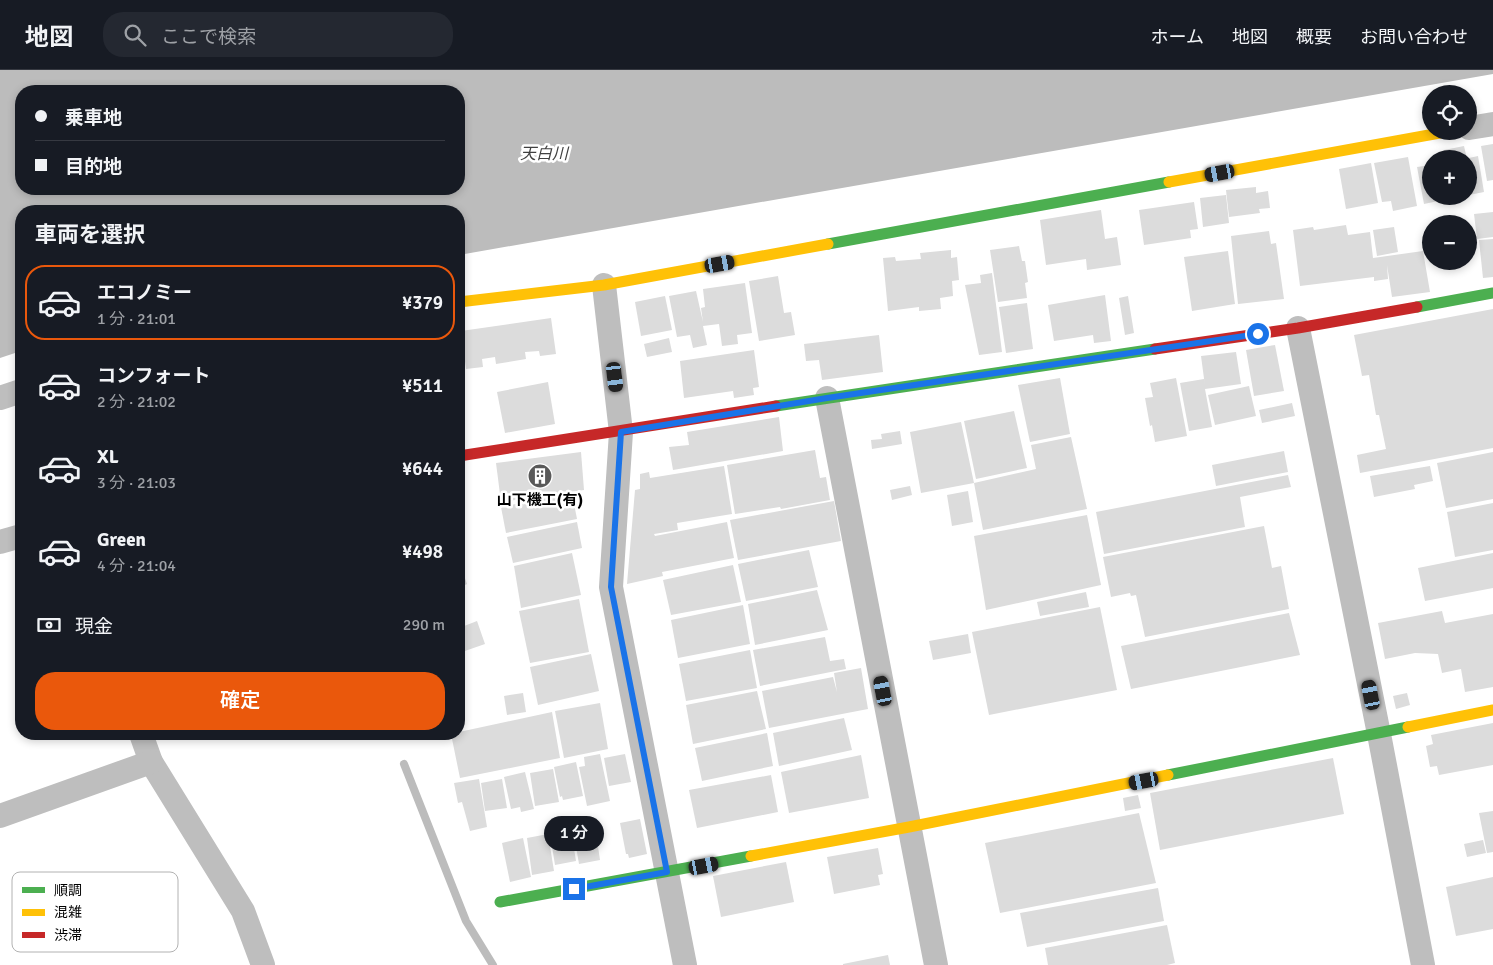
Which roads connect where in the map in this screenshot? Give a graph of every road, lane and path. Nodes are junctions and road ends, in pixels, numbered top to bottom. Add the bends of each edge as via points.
1 (1493, 124) edge
2 (1477, 127) edge
3 (1422, 136) edge
4 (604, 285) junction
5 (1493, 293) edge
6 (465, 301) edge
7 (1298, 328) junction
8 (827, 398) junction
9 (621, 432) junction
10 (465, 455) edge
11 (15, 538) edge
12 (0, 542) edge
13 (1493, 710) edge
14 (1379, 734) junction
15 (143, 740) edge
16 (152, 762) junction
17 (0, 816) edge
18 (909, 827) junction
19 (667, 872) junction
20 (500, 902) dead end
21 (263, 965) edge
22 (685, 965) edge
23 (936, 965) edge
24 (1423, 965) edge

1 - 2 street
3 - 4 street
4 - 6 street
4 - 9 street
5 - 7 street
7 - 8 street
7 - 14 street
8 - 9 street
8 - 18 street
9 - 10 street
9 - 19 street via 611,587
11 - 12 street
13 - 14 street
14 - 18 street
14 - 24 street
15 - 16 street
16 - 17 street
16 - 21 street via 243,911
18 - 19 street
18 - 23 street
19 - 20 street
19 - 22 street

